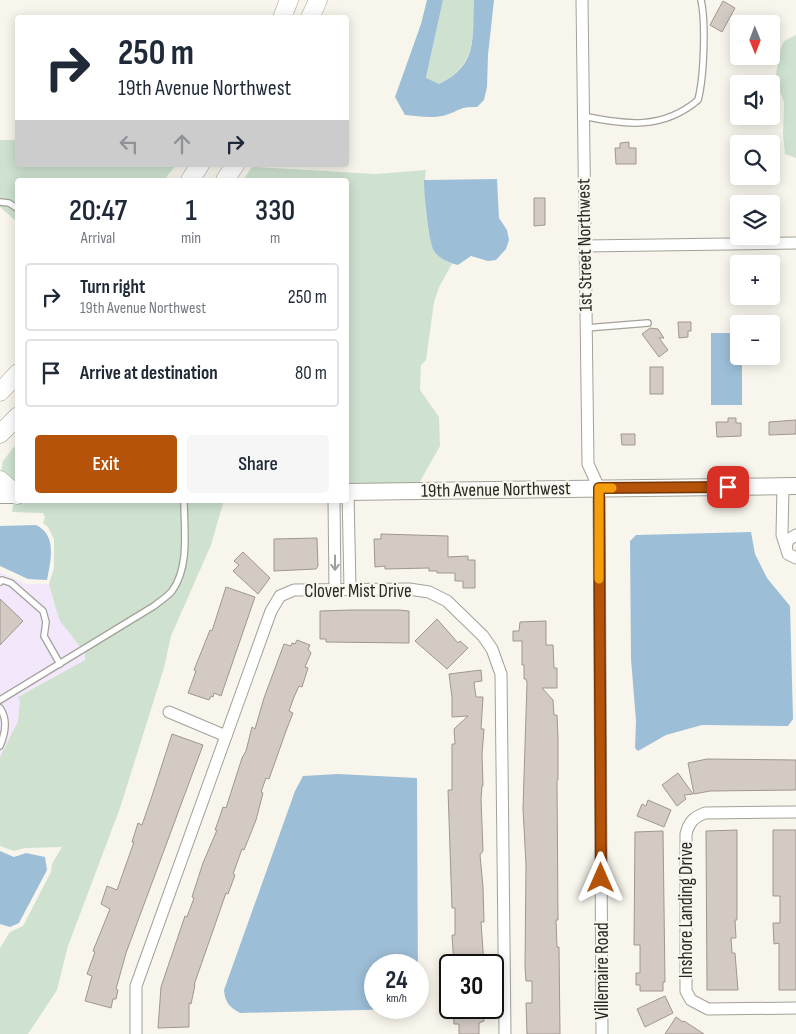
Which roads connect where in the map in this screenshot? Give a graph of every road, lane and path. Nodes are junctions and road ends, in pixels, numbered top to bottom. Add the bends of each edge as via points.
1 (289, 0) edge
2 (318, 0) edge
3 (582, 0) edge
4 (700, 0) edge
5 (283, 15) edge
6 (311, 15) edge
7 (583, 116) junction
8 (199, 167) edge
9 (234, 167) edge
10 (191, 178) edge
11 (226, 178) edge
12 (0, 202) edge
13 (15, 207) edge
14 (796, 243) edge
15 (585, 246) junction
16 (648, 324) dead end
17 (586, 328) junction
18 (15, 377) edge
19 (0, 392) edge
20 (15, 419) edge
21 (0, 434) edge
22 (0, 480) edge
23 (789, 486) edge
24 (599, 488) junction
25 (9, 495) edge
26 (349, 495) edge
27 (184, 503) edge
28 (341, 503) edge
29 (344, 503) edge
30 (782, 521) junction
31 (796, 535) edge
32 (335, 536) junction
33 (349, 536) junction
34 (790, 553) edge
35 (796, 569) edge
36 (1, 580) edge
37 (350, 589) junction
38 (335, 590) junction
39 (60, 664) junction
40 (0, 700) edge
41 (0, 708) edge
42 (169, 712) dead end
43 (226, 736) junction
44 (0, 746) edge
45 (796, 812) edge
46 (796, 1008) edge
47 (136, 1034) edge
48 (505, 1034) edge
49 (602, 1034) edge

1 - 5 main road
2 - 6 main road
3 - 7 street, 1st Street Northwest
4 - 7 lane via 702,58 698,100 678,113 646,123
7 - 15 street, 1st Street Northwest
8 - 10 main road
9 - 11 main road
12 - 13 lane
14 - 15 street
15 - 17 street, 1st Street Northwest
16 - 17 lane
17 - 24 street, 1st Street Northwest via 588,464
18 - 19 main road
20 - 21 main road
22 - 25 main road
23 - 24 street, 19th Avenue Northwest
23 - 30 street
24 - 26 street, 19th Avenue Northwest
24 - 49 street, Villemaire Road
27 - 39 lane via 183,558 172,591 154,606
28 - 32 street
29 - 33 street
30 - 31 street
30 - 34 street via 782,535
31 - 34 street via 788,540
32 - 33 street
32 -> 38 street
33 - 37 street
34 - 35 street
36 - 39 lane via 11,583 43,611 46,622 44,636
37 - 38 street, Clover Mist Drive
37 - 48 street, Clover Mist Drive via 408,589 429,592 447,601 487,642 501,674
38 - 43 street, Clover Mist Drive via 294,590 280,596 271,611
39 - 40 lane
41 - 44 lane via 4,713 5,734
42 - 43 street
43 - 47 street, Clover Mist Drive via 136,986
45 - 46 street, Inshore Landing Drive via 706,812 688,824 686,834 686,991 690,1000 708,1009

